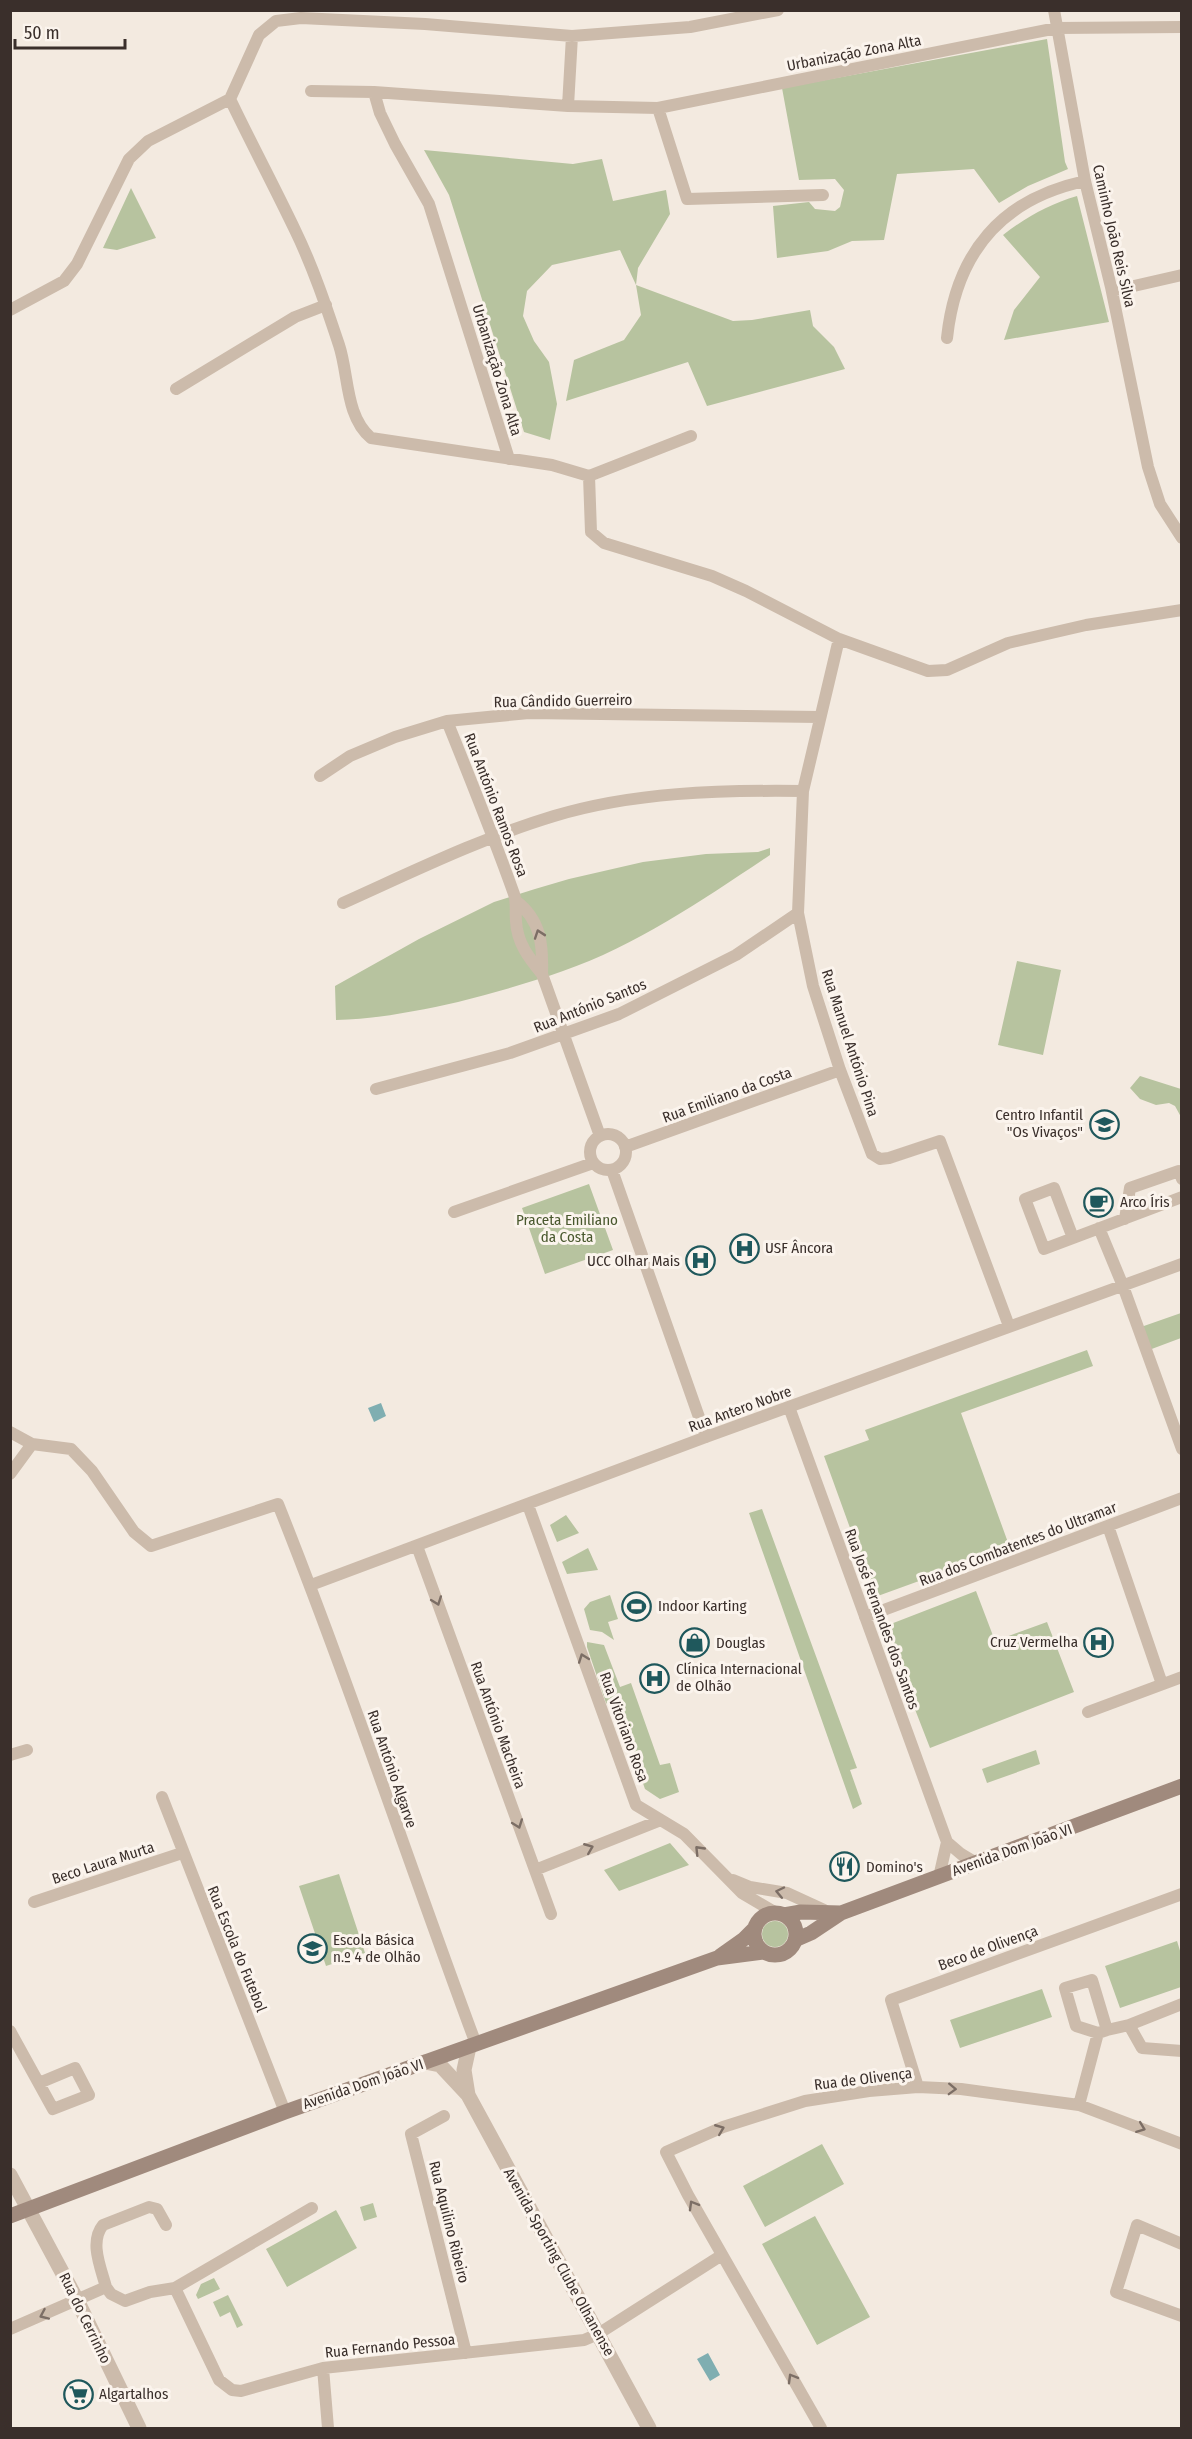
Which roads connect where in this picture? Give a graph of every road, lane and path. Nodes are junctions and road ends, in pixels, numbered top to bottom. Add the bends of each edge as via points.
1 (778, 10) edge
2 (1054, 10) edge
3 (1182, 27) edge
4 (1057, 28) junction
5 (572, 36) junction
6 (311, 91) dead end
7 (374, 92) junction
8 (230, 99) junction
9 (568, 106) junction
10 (658, 108) junction
11 (1085, 181) junction
12 (824, 195) dead end
13 (1182, 275) edge
14 (1112, 291) junction
15 (326, 305) junction
16 (10, 310) edge
17 (947, 338) dead end
18 (176, 389) dead end
19 (691, 436) dead end
20 (509, 459) junction
21 (589, 476) junction
22 (1182, 538) edge
23 (1182, 610) edge
24 (839, 639) junction
25 (819, 717) junction
26 (447, 721) junction
27 (320, 776) dead end
28 (802, 791) junction
29 (494, 837) junction
30 (516, 901) junction
31 (343, 903) dead end
32 (798, 913) junction
33 (542, 974) junction
34 (563, 1036) junction
35 (840, 1070) junction
36 (376, 1089) dead end
37 (600, 1136) junction
38 (625, 1147) junction
39 (593, 1163) junction
40 (612, 1170) junction
41 (1182, 1179) edge
42 (1182, 1197) edge
43 (454, 1212) dead end
44 (1125, 1218) junction
45 (1099, 1228) junction
46 (1073, 1238) junction
47 (1182, 1264) edge
48 (1123, 1286) junction
49 (1009, 1326) junction
50 (789, 1407) junction
51 (1177, 1419) edge
52 (10, 1432) edge
53 (706, 1437) junction
54 (32, 1444) junction
55 (1182, 1449) edge
56 (10, 1474) edge
57 (1182, 1498) edge
58 (528, 1505) junction
59 (1108, 1526) junction
60 (417, 1546) junction
61 (311, 1585) junction
62 (865, 1617) junction
63 (1182, 1677) edge
64 (1162, 1684) junction
65 (1088, 1712) dead end
66 (27, 1750) dead end
67 (10, 1755) edge
68 (1182, 1786) edge
69 (162, 1797) dead end
70 (660, 1820) junction
71 (947, 1842) junction
72 (182, 1852) junction
73 (976, 1863) junction
74 (535, 1870) junction
75 (727, 1877) junction
76 (939, 1877) junction
77 (1182, 1894) edge
78 (34, 1902) dead end
79 (836, 1912) junction
80 (780, 1913) junction
81 (550, 1914) dead end
82 (754, 1929) junction
83 (795, 1940) junction
84 (764, 1952) junction
85 (717, 1958) junction
86 (1182, 2004) edge
87 (1129, 2025) junction
88 (10, 2031) edge
89 (473, 2045) junction
90 (1182, 2050) edge
91 (425, 2062) junction
92 (39, 2083) dead end
93 (918, 2087) junction
94 (468, 2095) junction
95 (1079, 2105) junction
96 (285, 2112) junction
97 (444, 2116) dead end
98 (1182, 2144) edge
99 (10, 2175) edge
100 (312, 2208) dead end
101 (29, 2209) junction
102 (10, 2216) edge
103 (166, 2225) dead end
104 (1182, 2244) edge
105 (722, 2255) junction
106 (106, 2287) junction
107 (175, 2288) junction
108 (77, 2300) junction
109 (1182, 2316) edge
110 (10, 2329) edge
111 (598, 2334) junction
112 (466, 2353) junction
113 (323, 2368) junction
114 (139, 2428) edge
115 (328, 2428) edge
116 (649, 2428) edge
117 (821, 2428) edge

1 - 5 street via 690,27
2 - 4 street, Caminho João Reis Silva
3 - 4 street, Urbanização Zona Alta
4 - 10 street, Urbanização Zona Alta
4 - 11 street, Caminho João Reis Silva
5 - 8 street via 425,24 301,18 276,21 259,35
5 - 9 street
6 - 7 street, Urbanização Zona Alta
7 - 9 street, Urbanização Zona Alta
7 - 20 street, Urbanização Zona Alta via 390,133 429,204
8 - 15 street via 296,230
8 - 16 street via 148,141 129,159 77,264 64,281
9 - 10 street, Urbanização Zona Alta
10 - 12 street via 687,199
11 - 14 street, Caminho João Reis Silva
11 - 17 street via 1040,195 1004,216 979,243 961,274 950,309
13 - 14 street
14 - 22 street, Caminho João Reis Silva via 1148,467 1160,504
15 - 18 street via 295,317
15 - 20 street via 344,359 357,420 371,438
19 - 21 street
20 - 21 street via 552,465
21 - 24 street via 591,532 604,543 712,576
23 - 24 street via 1086,624 1008,643 947,670 913,668
24 - 25 street, Rua Manuel António Pina
25 - 26 street, Rua Cândido Guerreiro via 529,713
25 - 28 street, Rua Manuel António Pina
26 - 27 street, Rua Cândido Guerreiro via 350,756
26 - 29 street, Rua António Ramos Rosa
28 - 29 street via 727,790 646,797 555,816
28 - 32 street, Rua Manuel António Pina
29 - 30 street, Rua António Ramos Rosa
29 - 31 street
30 - 33 street, Rua António Ramos Rosa via 518,938
33 -> 30 street, Rua António Ramos Rosa via 540,933 527,909
32 - 34 street, Rua António Santos via 736,955 681,984
32 - 35 street, Rua Manuel António Pina via 813,986
33 - 34 street, Rua António Ramos Rosa
34 - 36 street, Rua António Santos
34 - 37 street, Rua António Ramos Rosa
35 - 38 street, Rua Emiliano da Costa
35 - 49 street, Rua Manuel António Pina via 872,1154 880,1159 889,1158 940,1141
37 - 38 street via 618,1137
37 - 39 street via 590,1151
38 - 40 street via 624,1159
39 - 40 street
39 - 43 street
40 - 53 street
41 - 44 street via 1179,1171 1130,1188
42 - 44 street
44 - 45 street
45 - 46 street
45 - 48 street
46 - 46 street via 1044,1249 1025,1199 1054,1188
47 - 48 street, Rua Antero Nobre
48 - 49 street, Rua Antero Nobre
48 - 51 street
49 - 50 street, Rua Antero Nobre
50 - 53 street, Rua Antero Nobre
50 - 62 street, Rua José Fernandes dos Santos
51 - 55 street
52 - 54 street
53 - 58 street, Rua Antero Nobre
54 - 56 street
54 - 61 street, Rua António Algarve via 71,1449 92,1471 134,1532 151,1546 278,1504
57 - 59 street, Rua dos Combatentes do Ultramar
58 - 60 street, Rua Antero Nobre
70 -> 58 street, Rua Vitoriano Rosa via 636,1805
59 - 62 street, Rua dos Combatentes do Ultramar
59 - 64 street
60 - 61 street, Rua Antero Nobre
60 -> 74 street, Rua António Macheira
61 - 89 street, Rua António Algarve
62 - 71 street, Rua José Fernandes dos Santos
63 - 64 street
64 - 65 street
66 - 67 street
68 - 73 main road, Avenida Dom João VI
69 - 72 street, Rua Escola do Futebol
74 -> 70 street
75 -> 70 street, Rua Vitoriano Rosa via 684,1834
71 - 73 street
71 - 76 street
72 - 78 street, Beco Laura Murta
72 - 96 street, Rua Escola do Futebol
73 - 76 main road, Avenida Dom João VI
74 - 81 street, Rua António Macheira
79 -> 75 street via 787,1893 750,1887
75 - 80 street, Rua Vitoriano Rosa via 741,1893
76 - 79 main road, Avenida Dom João VI
77 - 93 street, Beco de Olivença via 891,2000
79 - 80 main road, Avenida Dom João VI
79 - 83 main road, Avenida Dom João VI via 811,1933
80 - 82 main road via 764,1915
80 - 83 main road via 795,1928
82 - 84 main road via 756,1945
82 - 85 main road, Avenida Dom João VI
83 - 84 main road via 782,1953
84 - 85 main road, Avenida Dom João VI
85 - 89 main road, Avenida Dom João VI
86 - 87 street
87 - 90 street via 1142,2048
87 - 95 street via 1102,2031
88 - 92 street
89 - 91 main road, Avenida Dom João VI
89 - 94 street, Avenida Sporting Clube Olhanense via 464,2070
91 - 94 street, Avenida Sporting Clube Olhanense via 440,2065
91 - 96 main road, Avenida Dom João VI
93 -> 95 street, Rua de Olivença
105 -> 93 street, Rua de Olivença via 666,2152 723,2127 805,2101
94 - 111 street, Avenida Sporting Clube Olhanense
95 -> 98 street, Rua de Olivença
96 - 101 main road, Avenida Dom João VI
97 - 112 street, Rua Aquilino Ribeiro via 411,2134
99 - 101 street, Rua do Cerrinho
100 - 107 street
101 - 102 main road, Avenida Dom João VI
101 - 108 street, Rua do Cerrinho
103 - 106 street via 157,2209 149,2207 103,2225 96,2246
104 - 109 street via 1137,2225 1116,2292
105 - 111 street, Rua Fernando Pessoa
117 -> 105 street
106 - 107 street via 125,2301
106 - 108 street
107 - 113 street, Rua Fernando Pessoa via 219,2380 232,2390 249,2390
108 -> 110 street
108 - 114 street, Rua do Cerrinho
111 - 112 street, Rua Fernando Pessoa via 584,2340
111 - 116 street, Avenida Sporting Clube Olhanense
112 - 113 street, Rua Fernando Pessoa
113 - 115 street

